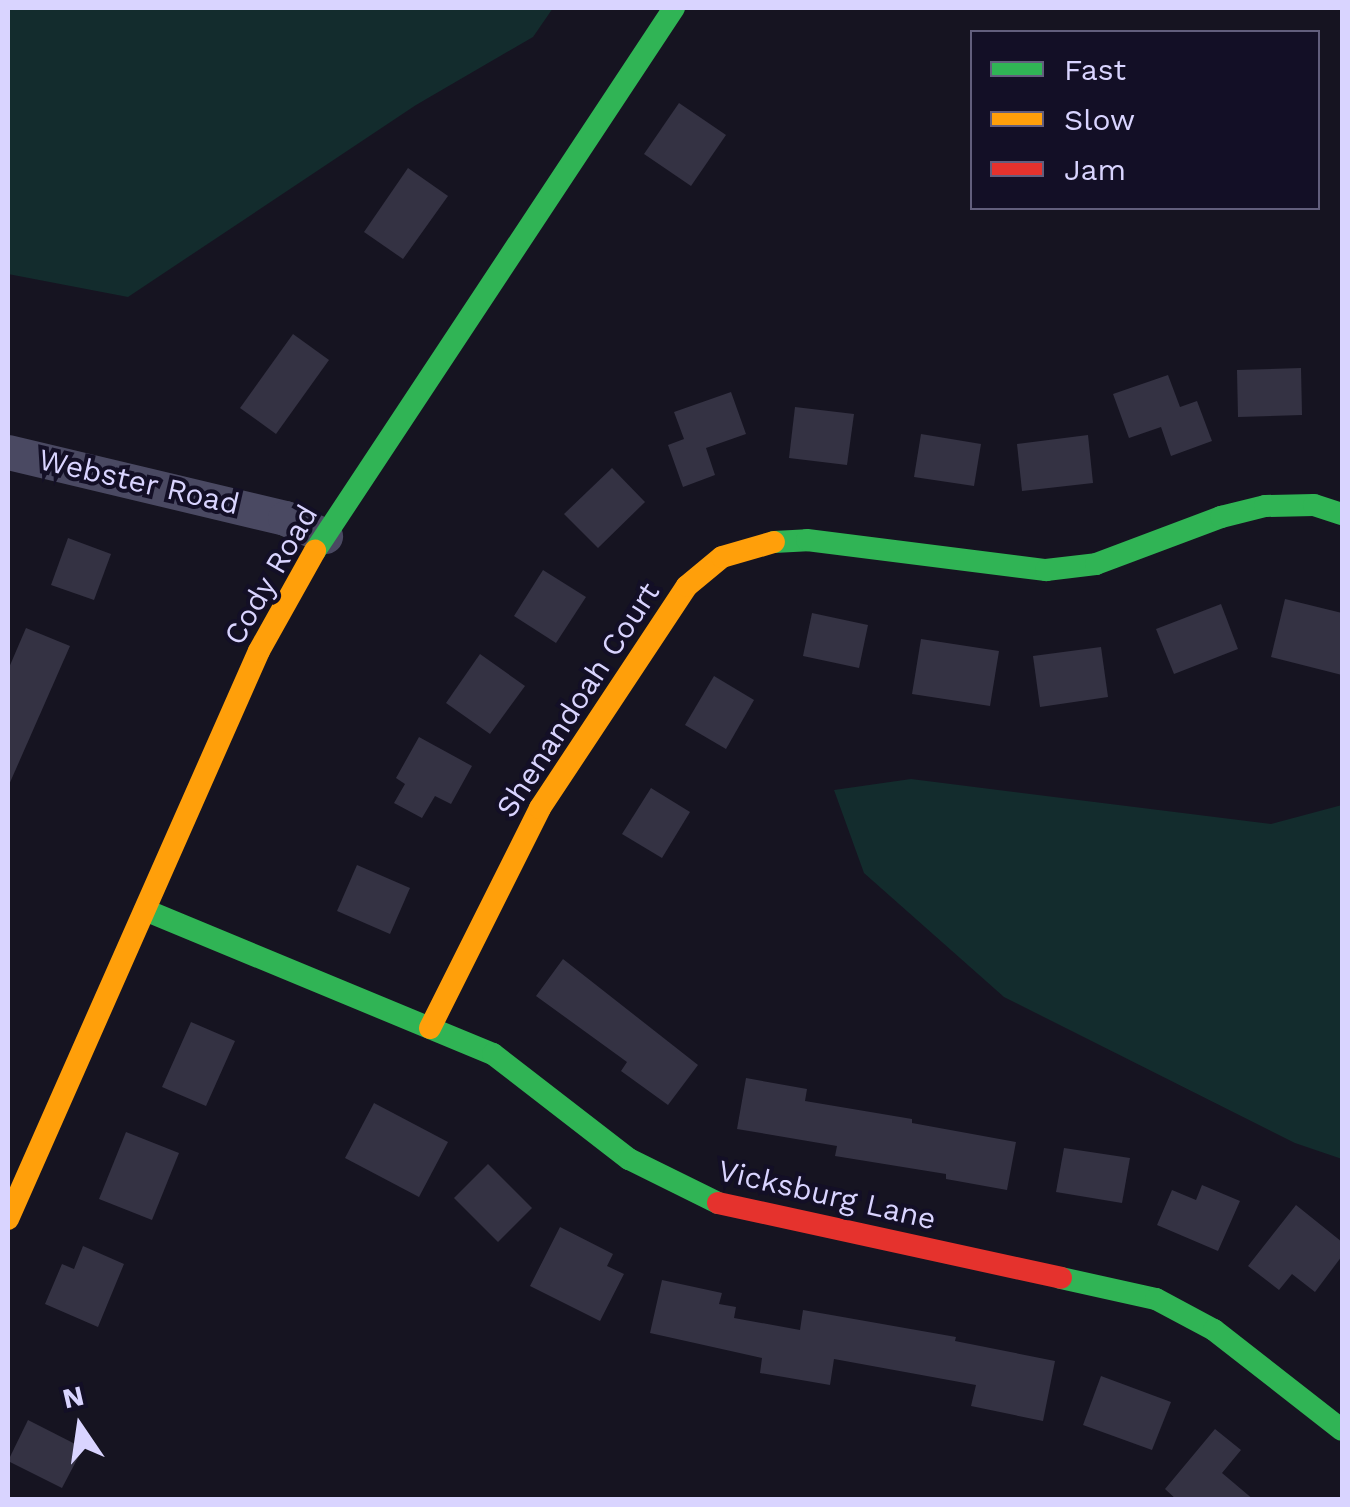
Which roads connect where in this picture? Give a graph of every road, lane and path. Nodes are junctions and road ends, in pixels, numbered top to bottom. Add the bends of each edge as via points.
1 (674, 8) edge
2 (12, 464) edge
3 (1342, 514) edge
4 (325, 536) junction
5 (145, 910) junction
6 (430, 1028) junction
7 (8, 1219) edge
8 (1342, 1430) edge

1 - 4 street, Cody Road
2 - 4 street, Webster Road via 285,518
3 - 6 street, Shenandoah Court via 1314,506 1265,506 1096,564 1046,570 807,540 763,542 722,556 687,586 540,808
4 - 5 street, Cody Road via 259,651
5 - 6 street, Vicksburg Lane
5 - 7 street, Cody Road
6 - 8 street, Vicksburg Lane via 493,1054 629,1160 707,1201 1156,1299 1214,1330

